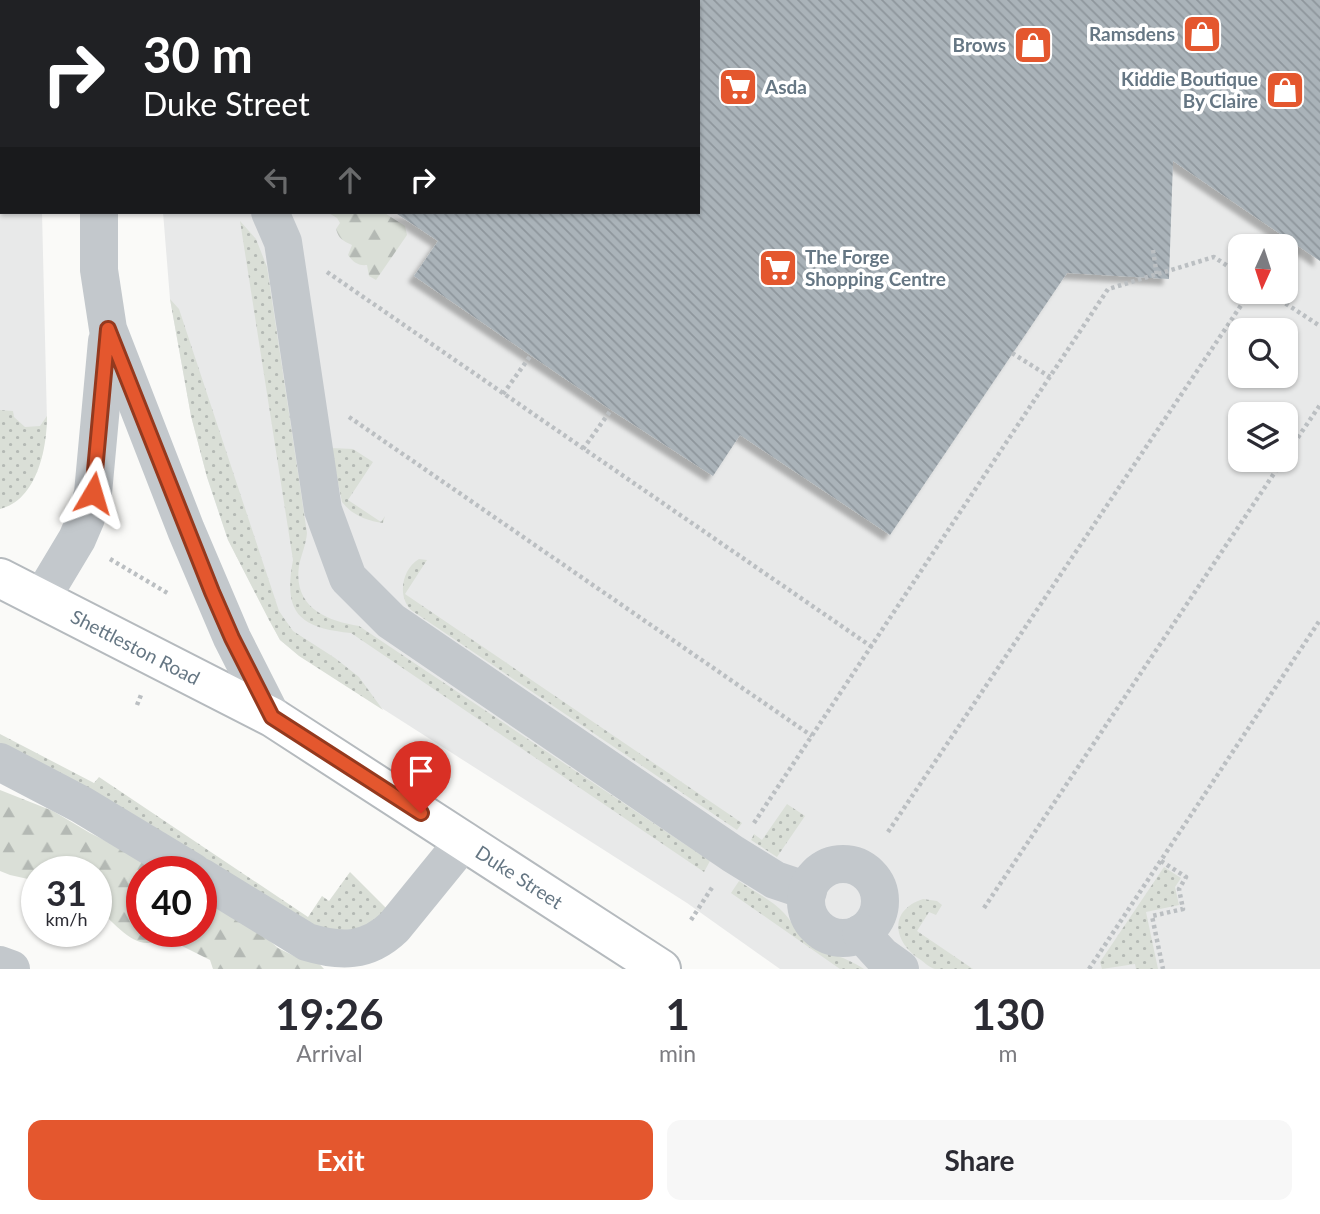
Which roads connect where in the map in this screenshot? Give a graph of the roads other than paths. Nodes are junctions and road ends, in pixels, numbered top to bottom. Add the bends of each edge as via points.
1 (99, 214) edge
2 (277, 227) edge
3 (108, 329) junction
4 (0, 578) edge
5 (41, 599) junction
6 (272, 717) junction
7 (0, 762) edge
8 (464, 841) junction
9 (167, 856) edge
10 (217, 887) edge
11 (808, 891) junction
12 (861, 933) junction
13 (0, 965) edge
14 (11, 969) edge
15 (661, 969) edge
16 (900, 969) edge

1 - 3 street via 99,270
2 - 11 street via 323,510 348,578 391,621 733,853 775,880
3 - 5 street via 93,493 76,539
3 - 6 street via 212,592
4 - 5 main road, Shettleston Road
5 - 6 main road, Shettleston Road
6 - 8 main road, Duke Street
7 - 9 street via 82,804
8 - 10 street via 394,927 365,946 326,948 307,942
8 - 15 main road, Duke Street
11 - 12 street via 808,911 822,931 845,938
11 - 12 street via 816,877 836,864 860,868 870,875 877,885 879,909
12 - 16 street
13 - 14 street

